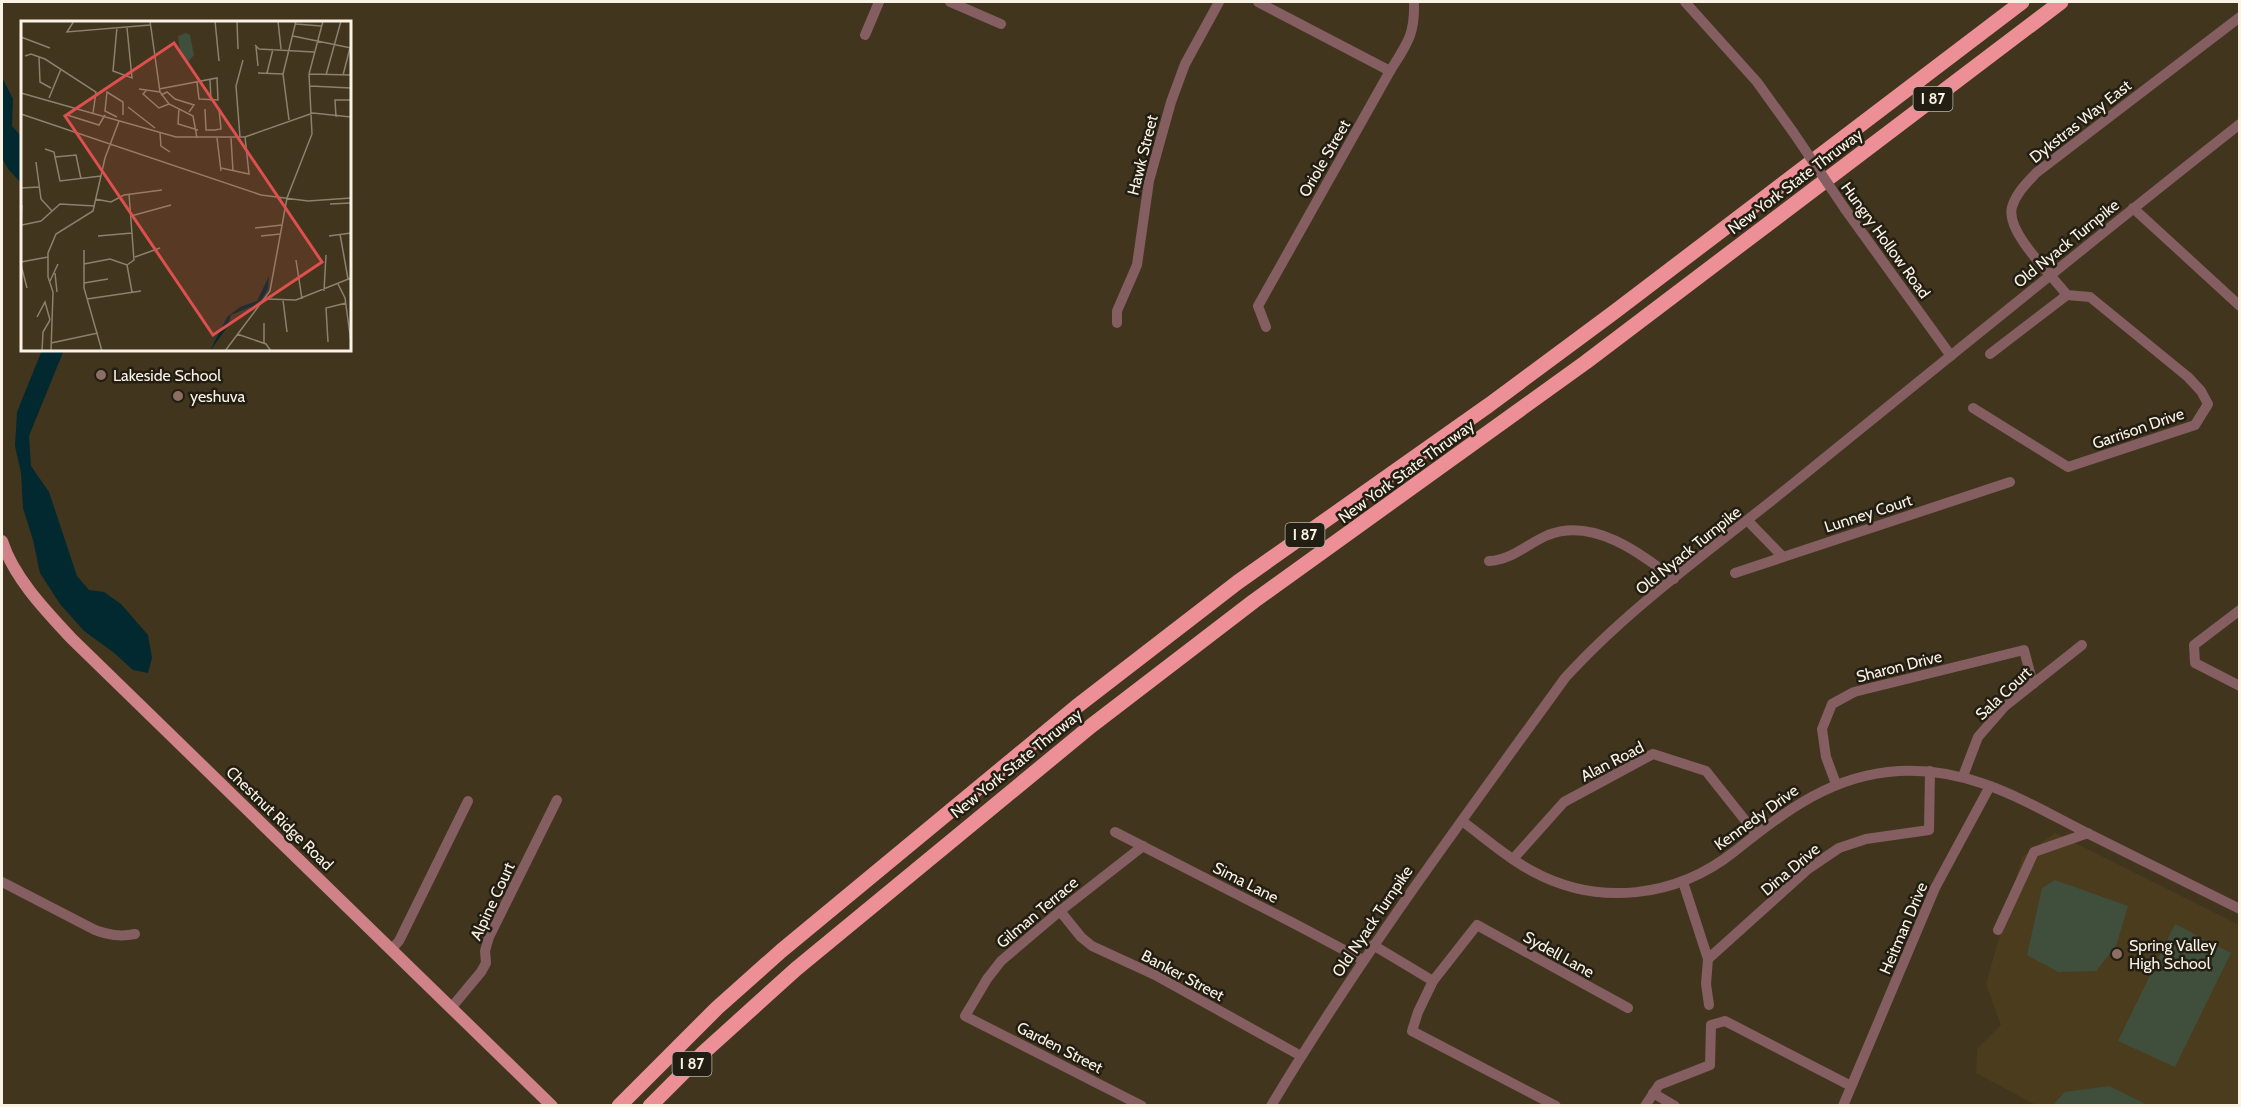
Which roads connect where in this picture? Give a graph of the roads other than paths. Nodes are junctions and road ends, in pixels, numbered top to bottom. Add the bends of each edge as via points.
1 (879, 2) edge
2 (950, 2) edge
3 (1219, 2) edge
4 (1258, 2) edge
5 (1414, 2) edge
6 (1685, 2) edge
7 (2022, 2) edge
8 (2061, 2) edge
9 (2240, 17) edge
10 (1001, 24) dead end
11 (865, 35) dead end
12 (1390, 71) junction
13 (2240, 124) edge
14 (2133, 208) junction
15 (2051, 274) junction
16 (2067, 295) junction
17 (2240, 306) edge
18 (1117, 322) dead end
19 (1266, 327) dead end
20 (1990, 354) dead end
21 (1951, 356) junction
22 (1973, 408) dead end
23 (2010, 482) dead end
24 (1748, 521) junction
25 (2, 547) edge
26 (1783, 557) junction
27 (1489, 561) dead end
28 (1735, 573) dead end
29 (1674, 579) junction
30 (2240, 610) edge
31 (2082, 645) dead end
32 (2033, 684) junction
33 (2240, 686) edge
34 (1930, 771) junction
35 (1963, 776) junction
36 (1836, 784) junction
37 (1990, 786) junction
38 (557, 800) dead end
39 (468, 801) dead end
40 (1462, 821) junction
41 (1115, 832) dead end
42 (2088, 833) junction
43 (1756, 834) junction
44 (1143, 846) junction
45 (1513, 859) junction
46 (2, 882) edge
47 (1683, 882) junction
48 (2240, 909) edge
49 (1060, 911) junction
50 (1998, 930) dead end
51 (135, 934) dead end
52 (1373, 945) junction
53 (391, 950) junction
54 (1708, 959) junction
55 (1363, 960) junction
56 (1433, 981) junction
57 (1708, 1005) dead end
58 (451, 1008) junction
59 (1628, 1008) dead end
60 (965, 1016) joint
61 (1301, 1056) junction
62 (1851, 1086) junction
63 (1653, 1093) junction
64 (552, 1106) edge
65 (619, 1106) edge
66 (650, 1106) edge
67 (1142, 1106) edge
68 (1271, 1106) edge
69 (1556, 1106) edge
70 (1645, 1106) edge
71 (1675, 1106) edge
72 (1843, 1106) edge

1 - 11 street
2 - 10 street
3 - 18 street, Hawk Street via 1185,64 1171,102 1149,181 1137,265 1117,310
4 - 12 street
5 - 12 street, Oriole Street via 1410,39
6 - 21 street, Hungry Hollow Road, bridge via 1757,82
7 - 65 highway, New York State Thruway / I 87 via 1603,321 1238,582 1076,707 772,958
8 - 66 highway, New York State Thruway / I 87 via 1586,362 1254,601 1091,726 804,962
9 - 15 street, Dykstras Way East via 2036,173 2019,191 2011,208 2014,228
12 - 19 street, Oriole Street via 1258,306
13 - 14 street, Old Nyack Turnpike
14 - 15 street, Old Nyack Turnpike
14 - 17 street
15 - 16 street
15 - 21 street, Old Nyack Turnpike
16 - 20 street
16 - 22 street, Garrison Drive via 2090,297 2188,377 2208,404 2195,424 2068,467
21 - 24 street, Old Nyack Turnpike
23 - 26 street, Lunney Court
24 - 26 street
24 - 29 street, Old Nyack Turnpike
25 - 53 main road, Chestnut Ridge Road via 36,599 70,638
26 - 28 street, Lunney Court
27 - 29 street via 1508,558 1550,534 1572,530 1598,534 1626,545
29 - 40 street, Old Nyack Turnpike via 1590,650 1565,678
30 - 33 street via 2194,645 2195,663
31 - 32 street, Sala Court
32 - 35 street, Sala Court via 2005,706 1978,737
32 - 36 street, Sharon Drive via 2024,650 1854,692 1832,704 1822,729 1826,757
34 - 35 street, Kennedy Drive
34 - 36 street, Kennedy Drive via 1898,771
34 - 54 street, Dina Drive via 1929,830 1866,839 1839,848 1808,869
35 - 37 street, Kennedy Drive
36 - 43 street, Kennedy Drive via 1807,798
37 - 42 street, Kennedy Drive
37 - 62 street, Heitman Drive via 1935,888
38 - 58 street, Alpine Court via 489,937 482,972
39 - 53 street
40 - 45 street, Kennedy Drive
40 - 52 street, Old Nyack Turnpike
41 - 44 street, Sima Lane
42 - 48 street, Kennedy Drive
42 - 50 street via 2034,852
43 - 45 street, Alan Road via 1706,771 1653,754 1564,802
43 - 47 street, Kennedy Drive via 1708,871
44 - 49 street, Gilman Terrace
44 - 55 street, Sima Lane
45 - 47 street, Kennedy Drive via 1550,880 1603,893 1633,894
46 - 51 street via 95,930 109,935
47 - 54 street
49 - 60 street, Gilman Terrace via 1001,961
49 - 61 street, Banker Street via 1092,946 1155,975
52 - 55 street, Old Nyack Turnpike
52 - 56 street
53 - 58 main road, Chestnut Ridge Road
54 - 57 street
55 - 61 street, Old Nyack Turnpike
56 - 59 street, Sydell Lane via 1477,925
56 - 69 street via 1412,1031
58 - 64 main road, Chestnut Ridge Road
60 - 67 street, Garden Street
61 - 68 street, Old Nyack Turnpike
62 - 63 street via 1725,1021 1711,1025 1710,1065 1666,1080
62 - 72 street, Heitman Drive
63 - 70 street
63 - 71 street

